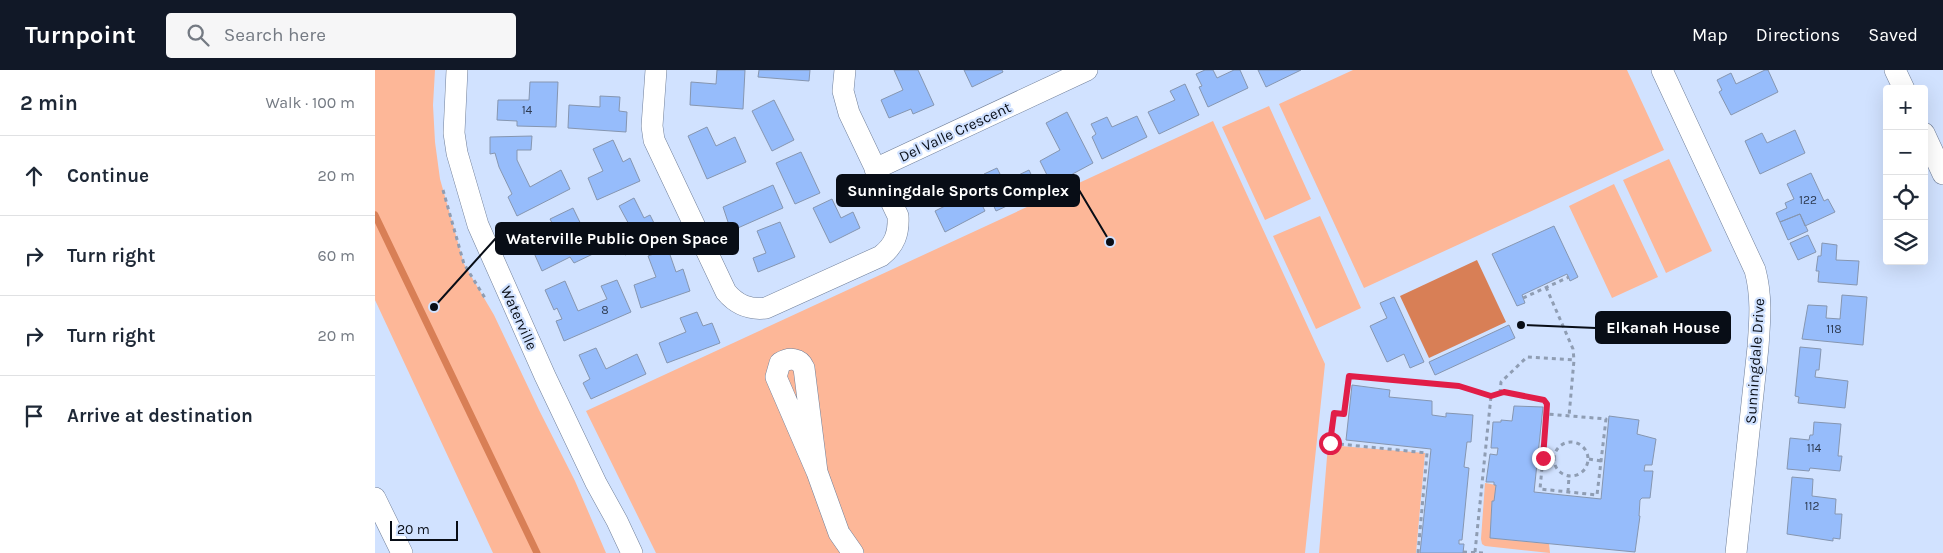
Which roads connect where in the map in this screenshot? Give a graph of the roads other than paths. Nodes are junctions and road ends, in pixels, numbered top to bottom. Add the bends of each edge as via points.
1 (457, 70) edge
2 (656, 70) edge
3 (845, 70) edge
4 (1087, 70) edge
5 (1662, 70) edge
6 (1895, 70) edge
7 (1901, 85) edge
8 (1928, 142) edge
9 (875, 169) junction
10 (1943, 174) edge
11 (817, 472) dead end
12 (375, 498) edge
13 (381, 525) edge
14 (401, 553) edge
15 (632, 553) edge
16 (853, 553) edge
17 (1736, 553) edge

1 - 15 street, Waterville via 453,133 478,225 545,376
2 - 9 street via 654,140 726,292 740,305 766,308 887,251 899,226
3 - 9 street via 843,91 849,112
4 - 9 street, Del Valle Crescent
5 - 17 street, Sunningdale Drive via 1760,288 1761,318
6 - 7 street
8 - 10 street
11 - 16 street via 839,533
12 - 13 street
13 - 14 street

